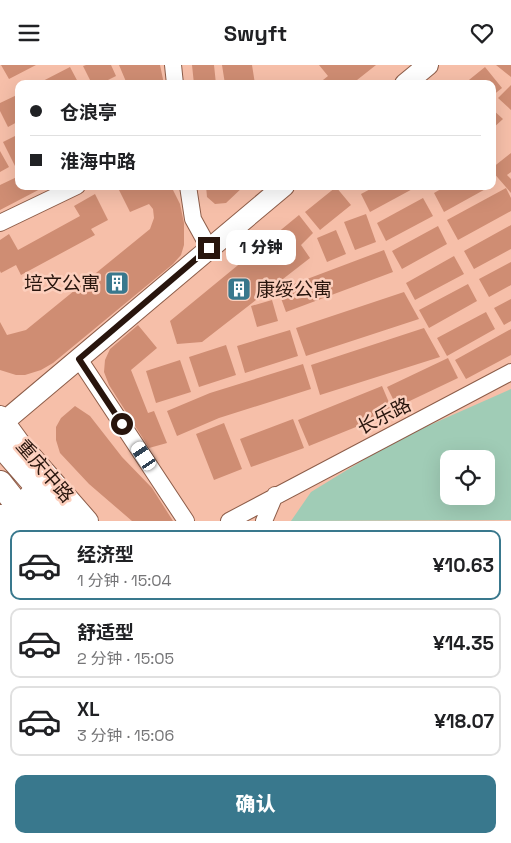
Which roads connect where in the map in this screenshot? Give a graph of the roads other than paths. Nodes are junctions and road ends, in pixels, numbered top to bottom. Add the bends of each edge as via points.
1 (173, 65) edge
2 (428, 65) edge
3 (175, 80) edge
4 (410, 80) edge
5 (69, 190) edge
6 (189, 190) edge
7 (279, 190) edge
8 (0, 223) edge
9 (209, 248) junction
10 (79, 359) junction
11 (511, 372) edge
12 (1, 426) edge
13 (0, 459) edge
14 (0, 483) edge
15 (275, 495) junction
16 (0, 517) edge
17 (3, 521) edge
18 (30, 521) edge
19 (53, 521) edge
20 (71, 521) edge
21 (88, 521) edge
22 (186, 521) edge
23 (229, 521) edge
24 (264, 521) edge

1 - 3 street
2 - 4 main road
5 - 8 street
6 - 9 street via 193,219
7 - 9 main road
9 - 10 main road
10 - 12 main road
10 - 22 street
11 - 15 street, 长乐路
12 - 20 highway via 41,491
12 - 21 main road, 重庆中路
13 - 19 main road
14 - 18 highway
15 - 23 street, 长乐路
15 - 24 street
16 - 17 highway

